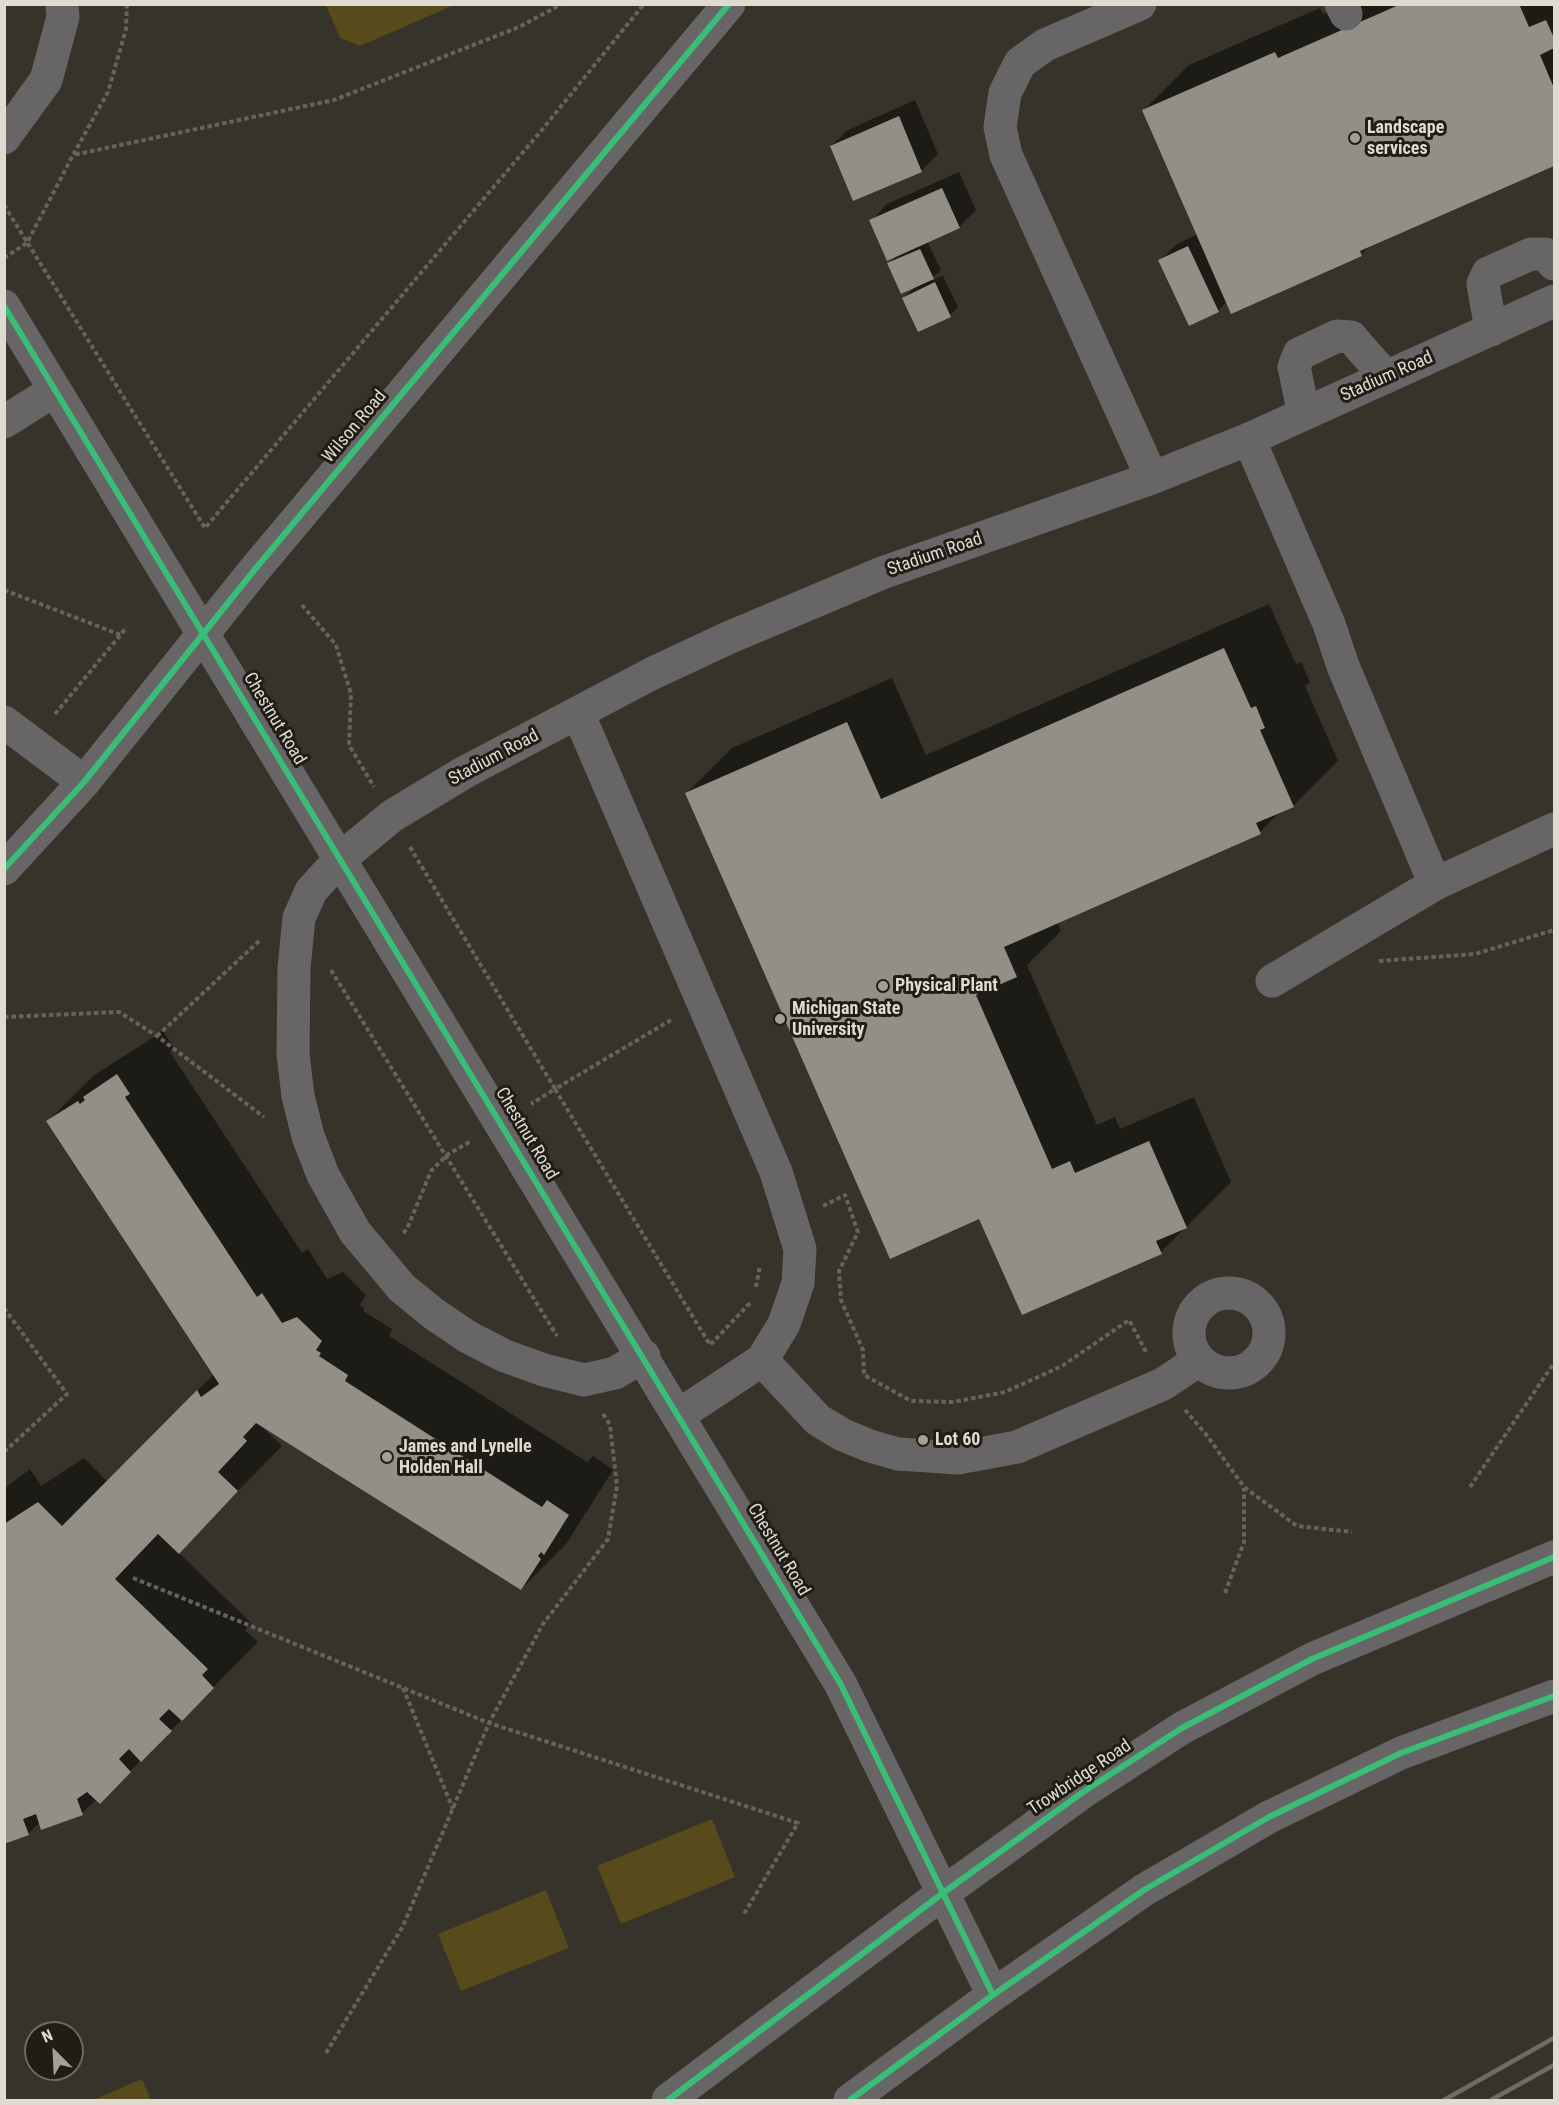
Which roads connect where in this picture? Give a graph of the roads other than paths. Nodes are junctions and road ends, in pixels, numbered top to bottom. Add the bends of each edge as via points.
1 (62, 4) edge
2 (729, 4) edge
3 (1140, 4) edge
4 (4, 138) edge
5 (1554, 264) edge
6 (1554, 301) edge
7 (4, 306) edge
8 (1491, 330) junction
9 (1386, 377) junction
10 (55, 390) junction
11 (1304, 414) junction
12 (4, 422) edge
13 (1249, 439) junction
14 (1152, 478) junction
15 (204, 632) junction
16 (578, 713) junction
17 (4, 722) edge
18 (84, 782) junction
19 (1554, 830) edge
20 (340, 859) junction
21 (4, 869) edge
22 (1435, 884) junction
23 (1272, 981) dead end
24 (644, 1356) junction
25 (762, 1360) junction
26 (1199, 1360) dead end
27 (679, 1415) junction
28 (1554, 1557) edge
29 (1554, 1696) edge
30 (943, 1893) junction
31 (993, 1995) junction
32 (668, 2100) edge
33 (850, 2100) edge

1 - 4 street via 63,17 45,80
2 - 15 street, Wilson Road
3 - 14 street via 1045,45 1020,63 1005,93 1000,127 1006,155
5 - 8 street via 1545,254 1531,254 1488,273 1483,284
6 - 8 street, Stadium Road
7 - 10 street, Chestnut Road
8 - 9 street, Stadium Road
9 - 11 street, Stadium Road
9 - 11 street via 1351,337 1336,336 1299,354 1294,367
10 - 12 street
10 - 15 street, Chestnut Road
11 - 13 street, Stadium Road
13 - 14 street, Stadium Road
13 - 22 street
14 - 16 street, Stadium Road via 882,573 728,638
15 - 18 street, Wilson Road
15 - 20 street, Chestnut Road
16 - 20 street, Stadium Road via 465,772 392,816
16 - 25 street via 793,1219 800,1249 798,1283 784,1324
17 - 18 street
18 - 21 street, Wilson Road
19 - 22 street
20 - 24 street, Chestnut Road
20 - 24 street, Stadium Road via 311,891 299,918 293,1054 308,1136 337,1204 374,1257 402,1288 468,1337 505,1356 584,1380 615,1373
22 - 23 street
24 - 27 street, Chestnut Road
25 - 26 street via 818,1420 870,1446 928,1458 968,1457 1017,1447 1163,1384
25 - 27 street
27 - 30 street, Chestnut Road via 840,1683
28 - 30 street, Trowbridge Road via 1312,1659 1182,1728 1083,1792
29 - 31 street via 1401,1753 1269,1817 1144,1890
30 - 31 street, Chestnut Road
30 - 32 street, Trowbridge Road
31 - 33 street

